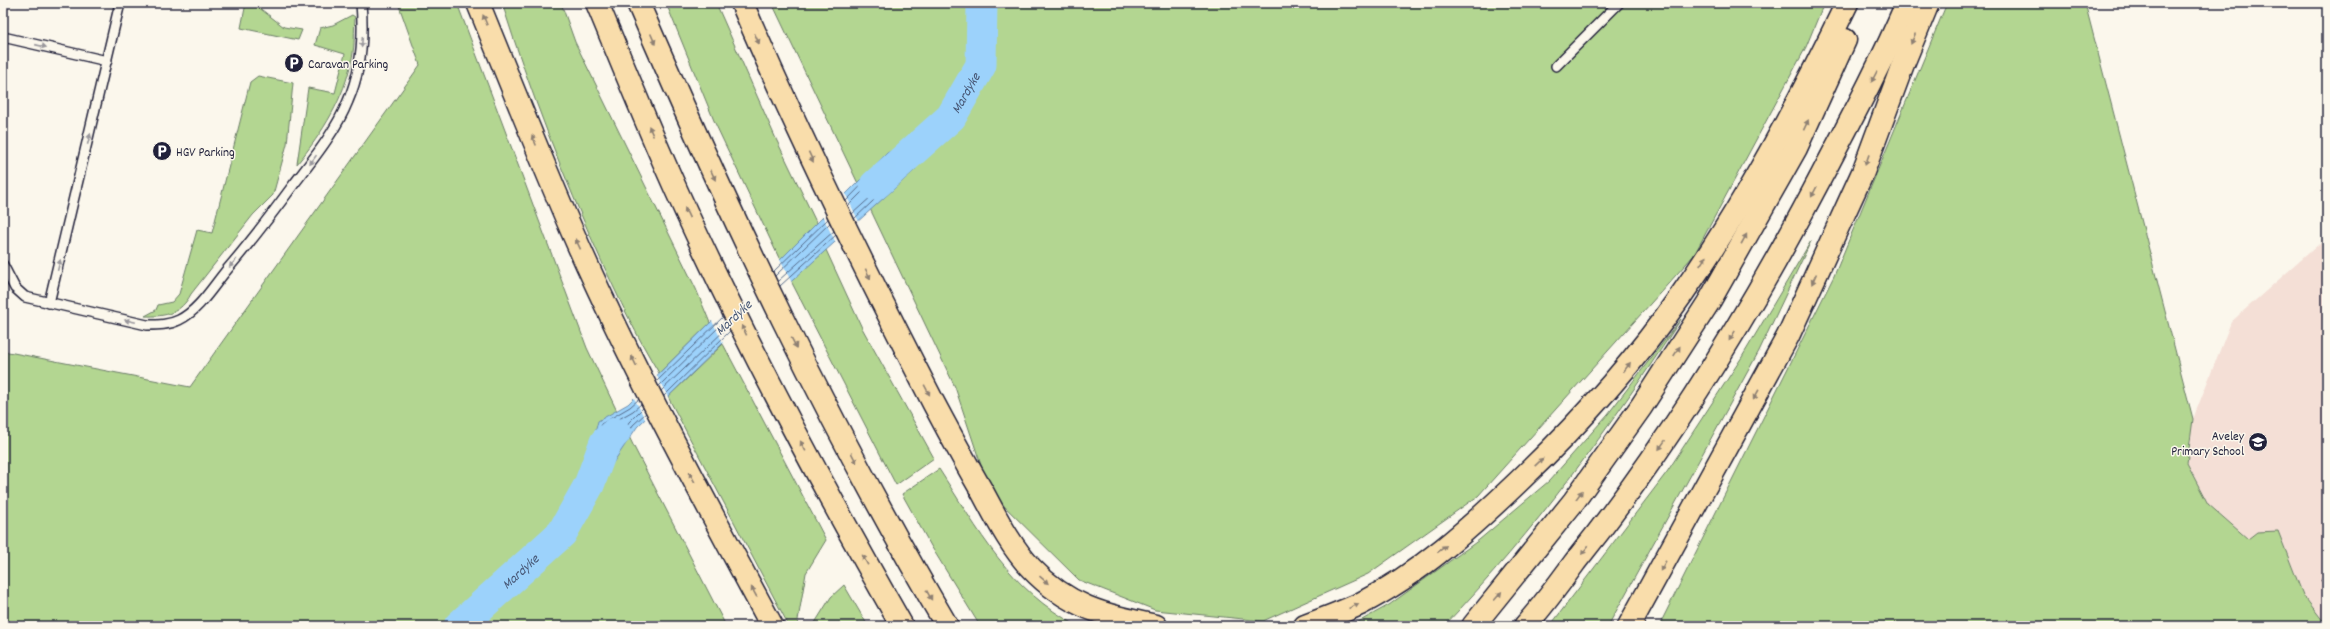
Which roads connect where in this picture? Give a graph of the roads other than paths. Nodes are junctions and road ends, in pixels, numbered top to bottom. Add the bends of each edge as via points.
1 (120, 3) edge
2 (361, 3) edge
3 (478, 3) edge
4 (597, 3) edge
5 (638, 3) edge
6 (742, 3) edge
7 (1619, 3) edge
8 (1847, 3) edge
9 (1862, 3) edge
10 (1907, 3) edge
11 (1928, 3) edge
12 (3, 37) edge
13 (107, 61) junction
14 (1556, 66) dead end
15 (3, 264) edge
16 (49, 303) junction
17 (1631, 623) edge
18 (772, 626) edge
19 (902, 626) edge
20 (947, 626) edge
21 (1156, 626) edge
22 (1305, 626) edge
23 (1473, 626) edge
24 (1525, 626) edge

1 - 13 lane
2 -> 16 lane via 361,57 348,100 338,121 314,159 252,240 195,308 180,320 162,326 147,325
18 -> 3 highway via 691,475 576,239
19 -> 4 highway via 775,392 666,167
5 -> 20 highway via 697,140 780,315
6 -> 21 highway via 783,98 889,317 957,447 1018,552 1044,580 1083,607
7 - 14 lane
22 -> 8 highway via 1360,604 1382,592 1411,573 1476,522 1559,443 1622,373 1682,294 1734,213 1779,135
23 -> 9 highway via 1579,495 1641,407 1710,300 1796,148
10 -> 24 highway via 1886,53 1786,246 1753,303 1684,413 1614,514
11 -> 17 highway via 1863,172 1788,336
12 -> 13 lane
16 -> 13 lane
15 - 16 lane via 15,288 25,297

